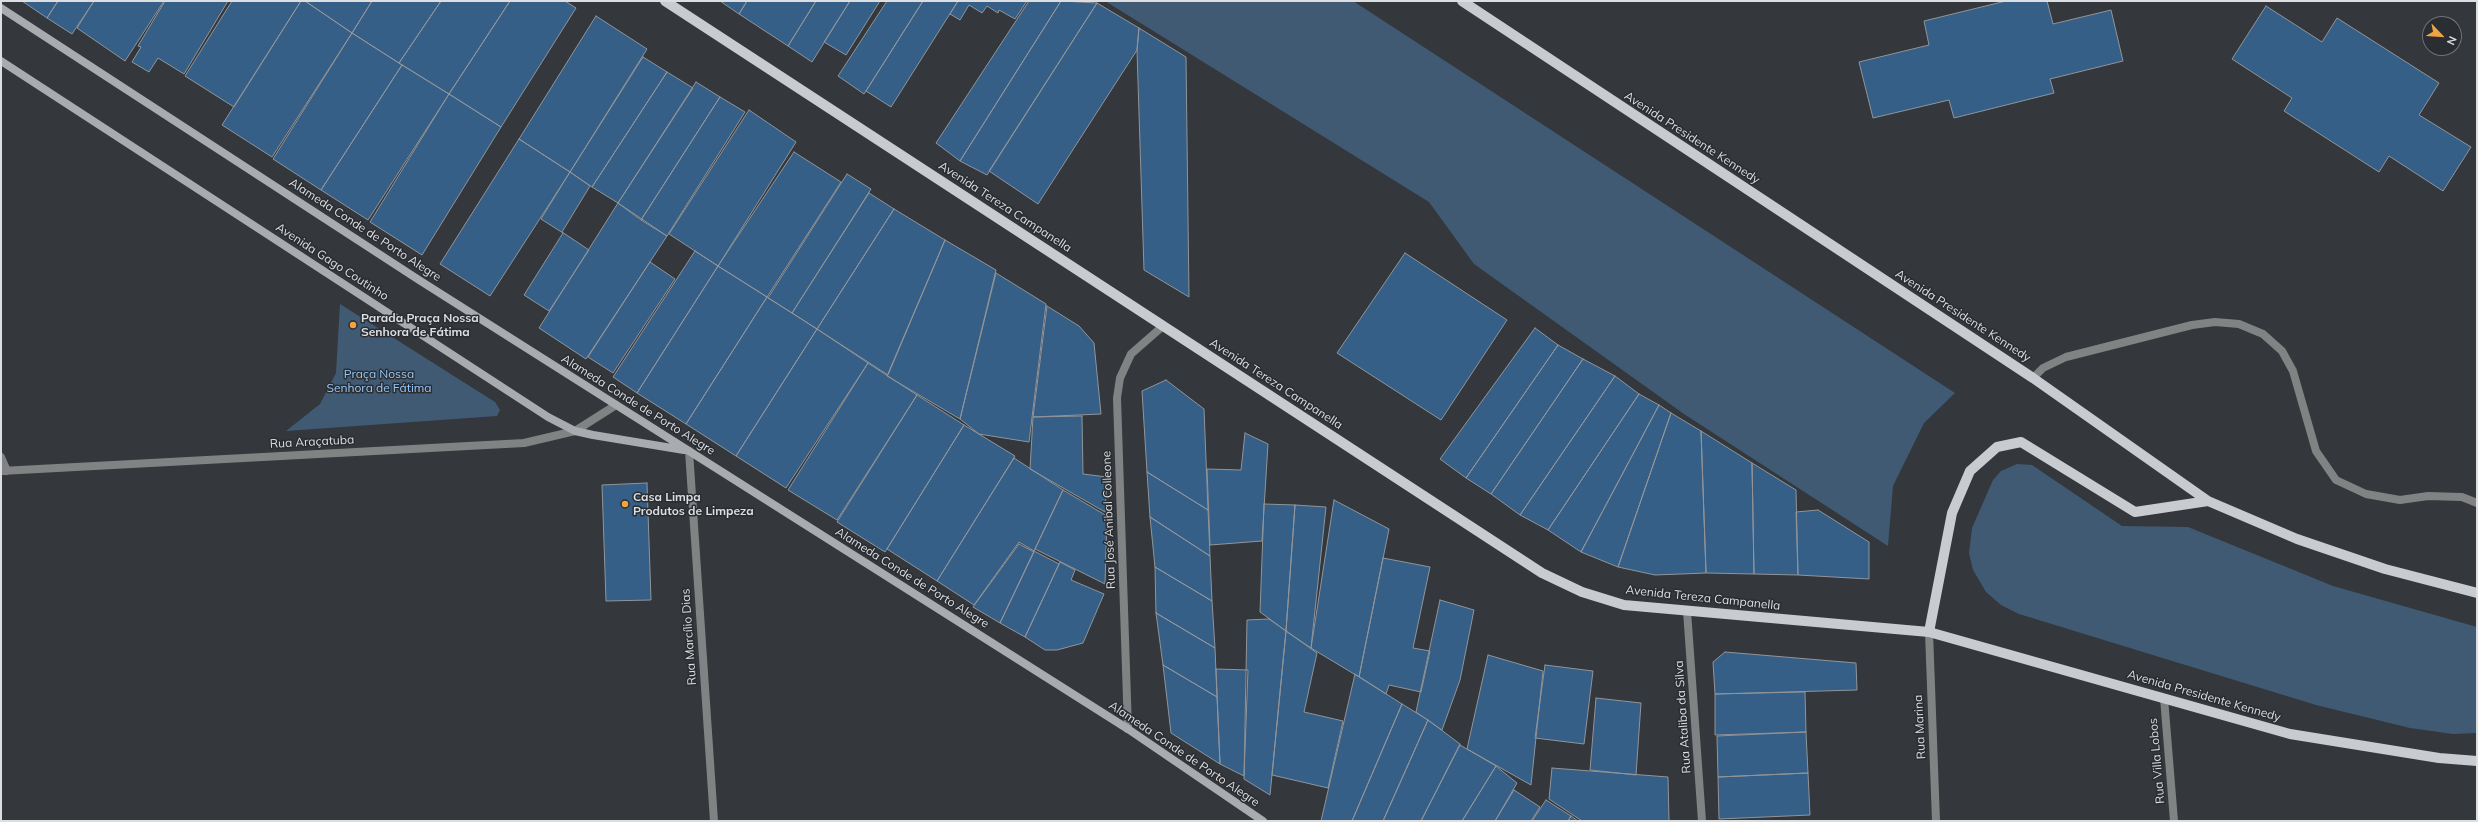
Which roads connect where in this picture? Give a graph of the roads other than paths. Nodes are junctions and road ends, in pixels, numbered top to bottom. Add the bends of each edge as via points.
1 (665, 1) edge
2 (1462, 1) edge
3 (1, 8) edge
4 (1, 61) edge
5 (1163, 326) junction
6 (2033, 378) junction
7 (616, 405) junction
8 (574, 431) junction
9 (689, 451) junction
10 (1, 457) edge
11 (4, 471) edge
12 (2208, 501) junction
13 (2477, 503) edge
14 (2477, 593) edge
15 (1687, 611) junction
16 (1929, 632) junction
17 (2164, 698) junction
18 (1128, 729) junction
19 (2477, 761) edge
20 (714, 821) edge
21 (1263, 821) edge
22 (1702, 821) edge
23 (1936, 821) edge
24 (2174, 821) edge

1 - 5 main road, Avenida Tereza Campanella
2 - 6 main road, Avenida Presidente Kennedy
3 - 7 main road, Alameda Conde de Porto Alegre
4 - 8 main road, Avenida Gago Coutinho via 548,417
5 - 15 main road, Avenida Tereza Campanella via 1542,573 1582,592 1624,605
5 - 18 street, Rua José Anibal Colleone via 1131,354 1120,378 1117,398
6 - 12 main road, Avenida Presidente Kennedy
6 - 13 street via 2043,368 2066,356 2192,325 2215,322 2239,324 2262,334 2282,351 2293,371 2316,451 2336,480 2366,494 2400,500 2428,496 2462,498
7 - 8 street, Rua Araçatuba
7 - 9 main road, Alameda Conde de Porto Alegre
8 - 9 main road, Avenida Gago Coutinho
8 - 11 street, Rua Araçatuba via 524,443
9 - 18 main road, Alameda Conde de Porto Alegre
9 - 20 street, Rua Marcílio Dias
10 - 11 street
12 - 14 main road, Avenida Presidente Kennedy via 2297,539 2386,569
12 - 16 main road via 2135,512 2021,442 1997,447 1970,471 1952,513
15 - 16 main road, Avenida Tereza Campanella
15 - 22 street, Rua Ataliba da Silva
16 - 17 main road, Avenida Presidente Kennedy
16 - 23 street, Rua Marina
17 - 19 main road, Avenida Presidente Kennedy via 2290,734 2439,758
17 - 24 street, Rua Villa Lobos
18 - 21 main road, Alameda Conde de Porto Alegre

